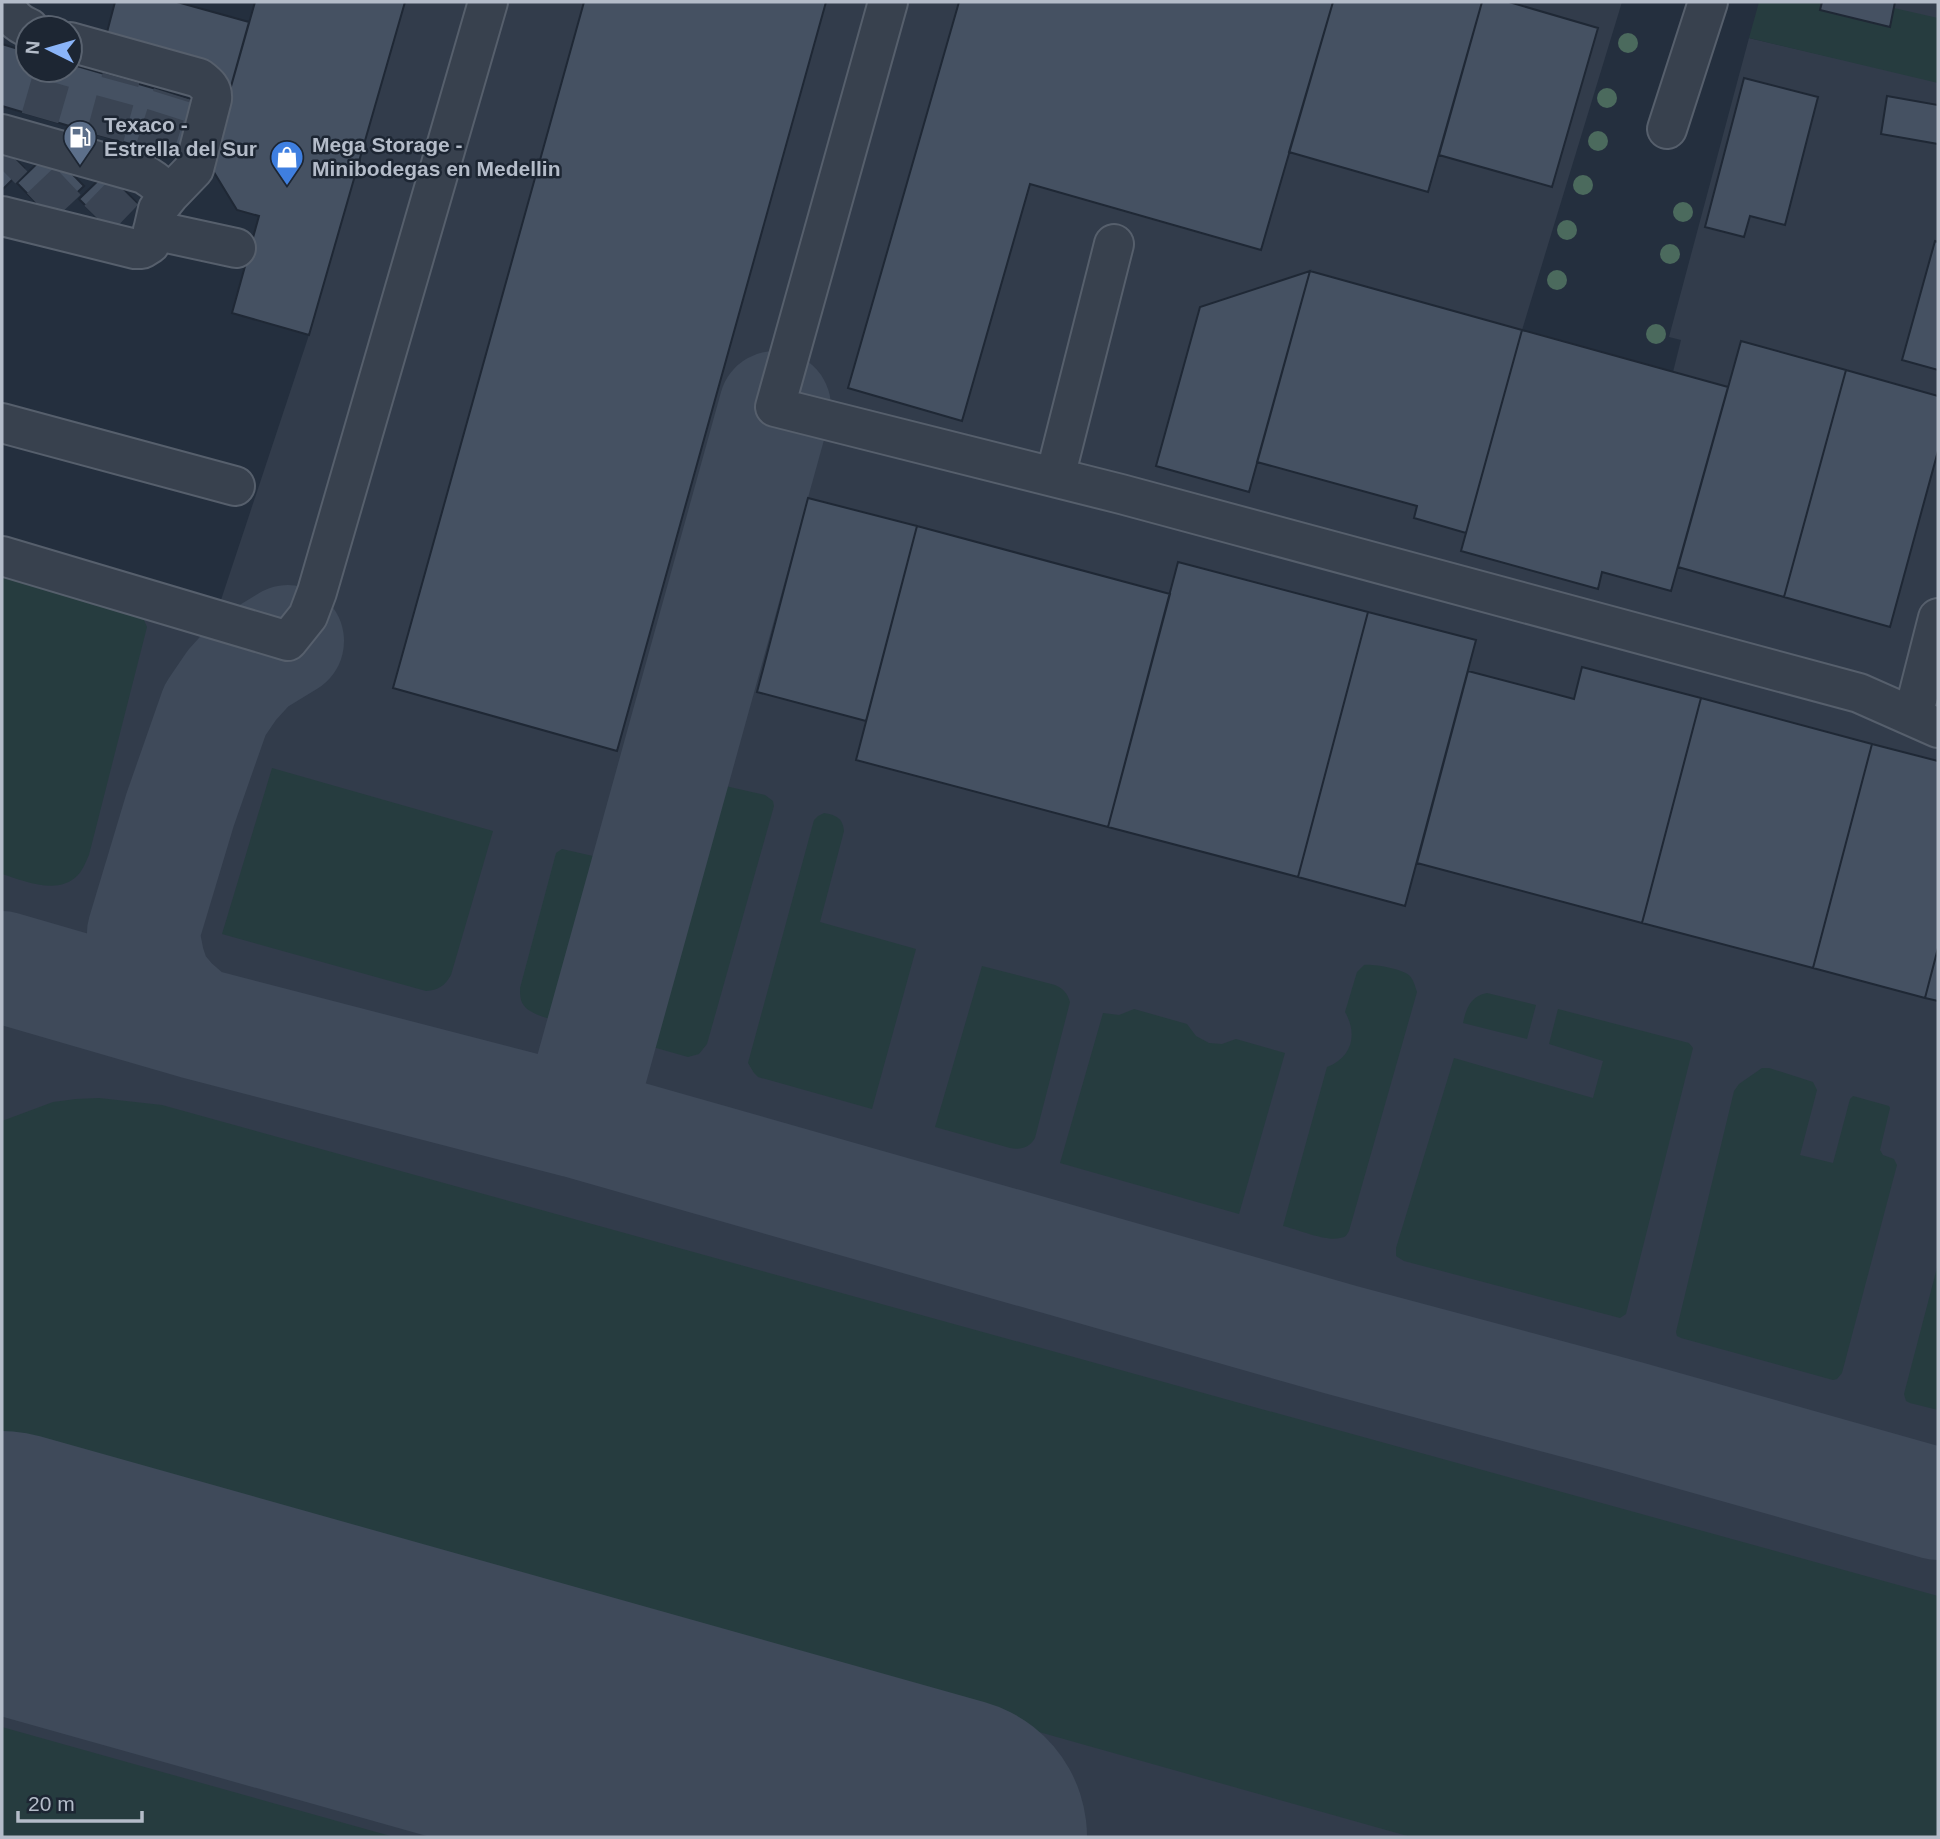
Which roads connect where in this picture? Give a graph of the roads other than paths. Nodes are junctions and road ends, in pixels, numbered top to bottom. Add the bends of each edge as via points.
1 (5, 2) edge
2 (488, 2) edge
3 (888, 2) edge
4 (1708, 2) edge
5 (14, 18) edge
6 (84, 49) edge
7 (1667, 129) dead end
8 (22, 138) edge
9 (148, 177) junction
10 (22, 215) edge
11 (153, 230) junction
12 (1114, 244) dead end
13 (236, 248) dead end
14 (2, 423) edge
15 (1055, 477) junction
16 (235, 486) dead end
17 (2, 556) edge
18 (1938, 618) edge
19 (1926, 722) edge

1 - 5 lane
2 - 17 lane via 321,578 303,624 288,640
3 - 15 lane via 775,407
4 - 7 lane
6 - 9 lane via 123,68 175,83 199,78 212,92 194,169
8 - 9 lane
9 - 11 lane via 159,209
10 - 11 lane via 90,227 135,250 150,244
11 - 13 lane
12 - 15 lane
14 - 16 lane
15 - 19 lane via 1859,693
18 - 19 lane

